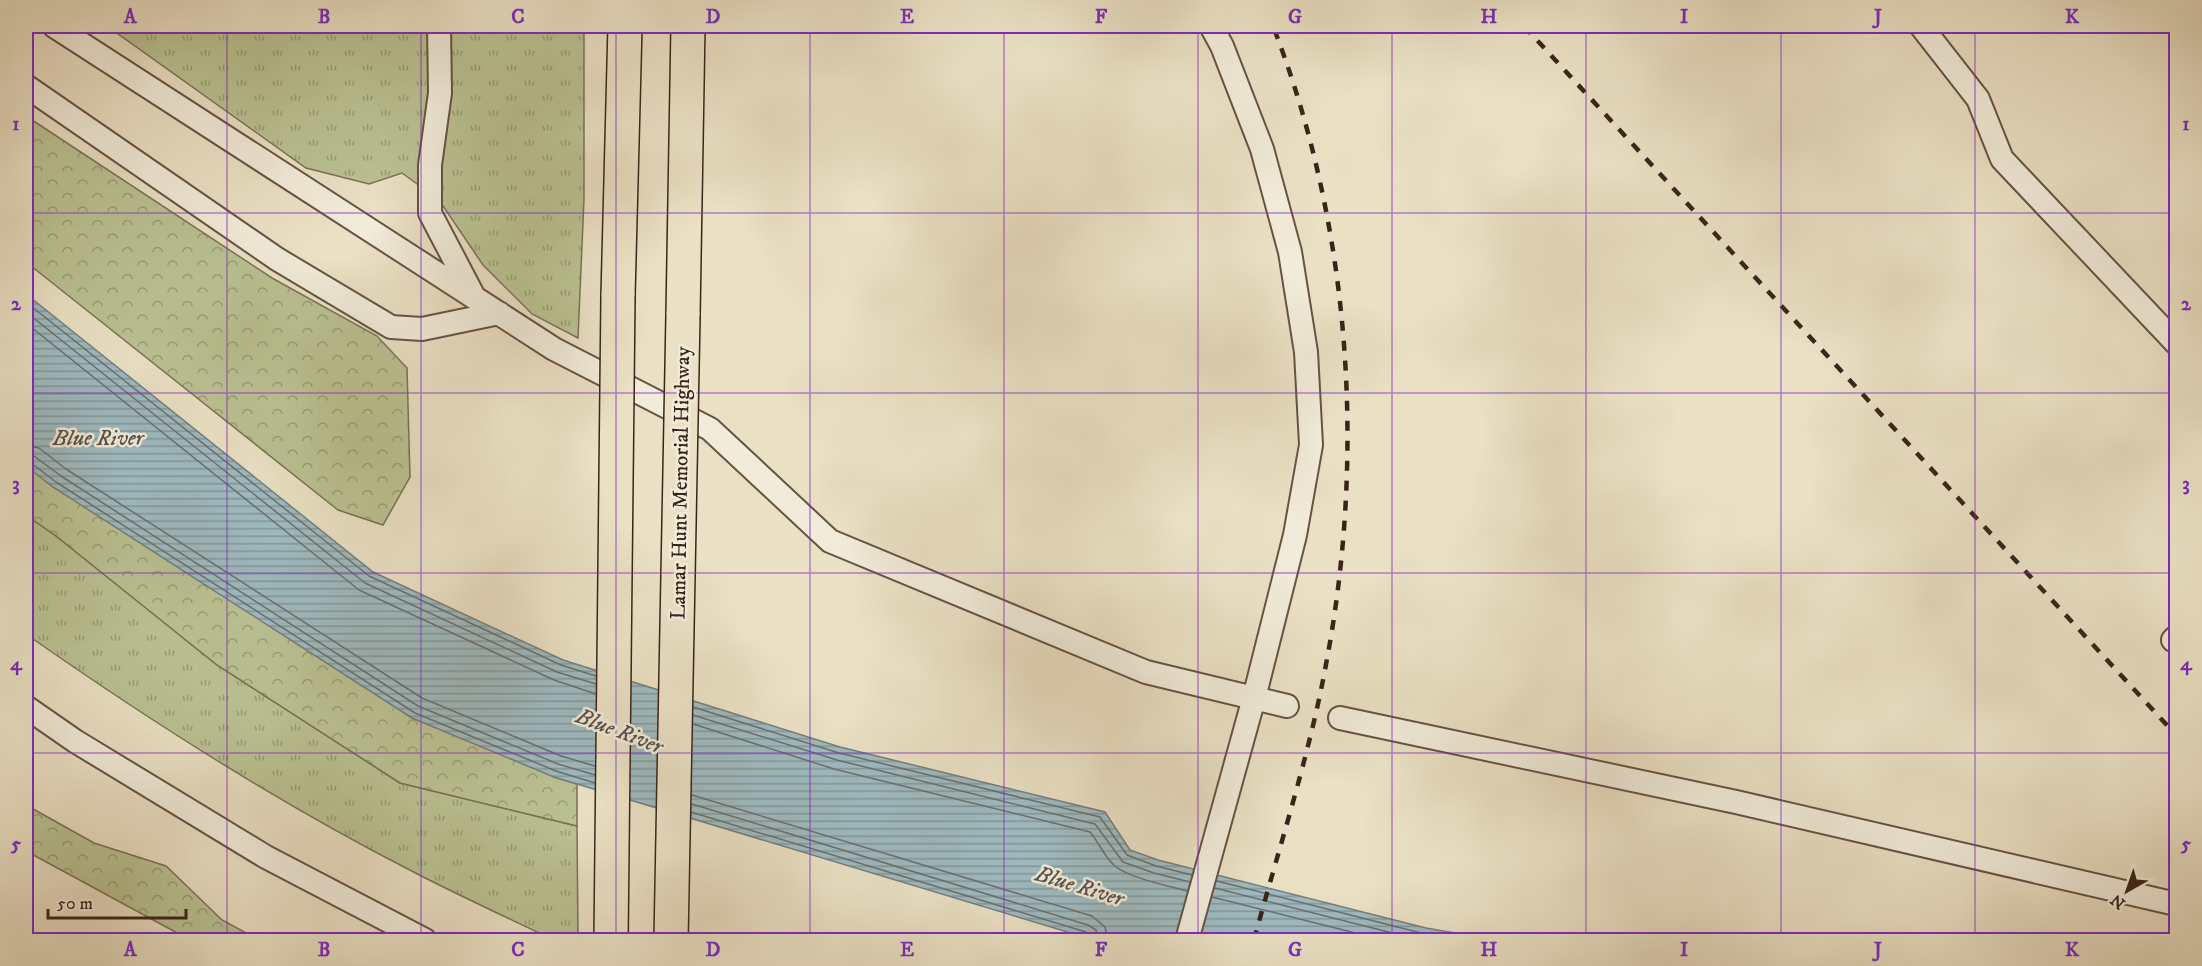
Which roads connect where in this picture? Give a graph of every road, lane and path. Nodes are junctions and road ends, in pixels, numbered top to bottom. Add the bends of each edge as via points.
1 (54, 26) edge
2 (440, 26) edge
3 (625, 26) edge
4 (688, 26) edge
5 (1211, 26) edge
6 (1921, 26) edge
7 (26, 86) edge
8 (474, 297) junction
9 (499, 313) junction
10 (2176, 344) edge
11 (1254, 698) junction
12 (1287, 706) dead end
13 (26, 707) edge
14 (1340, 718) dead end
15 (2176, 904) edge
16 (425, 940) edge
17 (611, 940) edge
18 (671, 940) edge
19 (1187, 940) edge

1 - 8 lane
2 - 8 lane via 440,93 430,165 430,213
3 - 17 highway, bridge
4 - 18 highway, Lamar Hunt Memorial Highway, bridge
5 - 11 lane via 1262,149 1290,252 1306,352 1311,445 1295,535
6 - 10 lane via 1978,99 2002,159
7 - 9 lane via 277,259 391,327 422,328
8 - 9 lane
9 - 11 lane via 554,349 711,429 830,541 1146,672
11 - 12 lane
11 - 19 lane
13 - 16 lane via 266,857
14 - 15 lane via 1736,802

